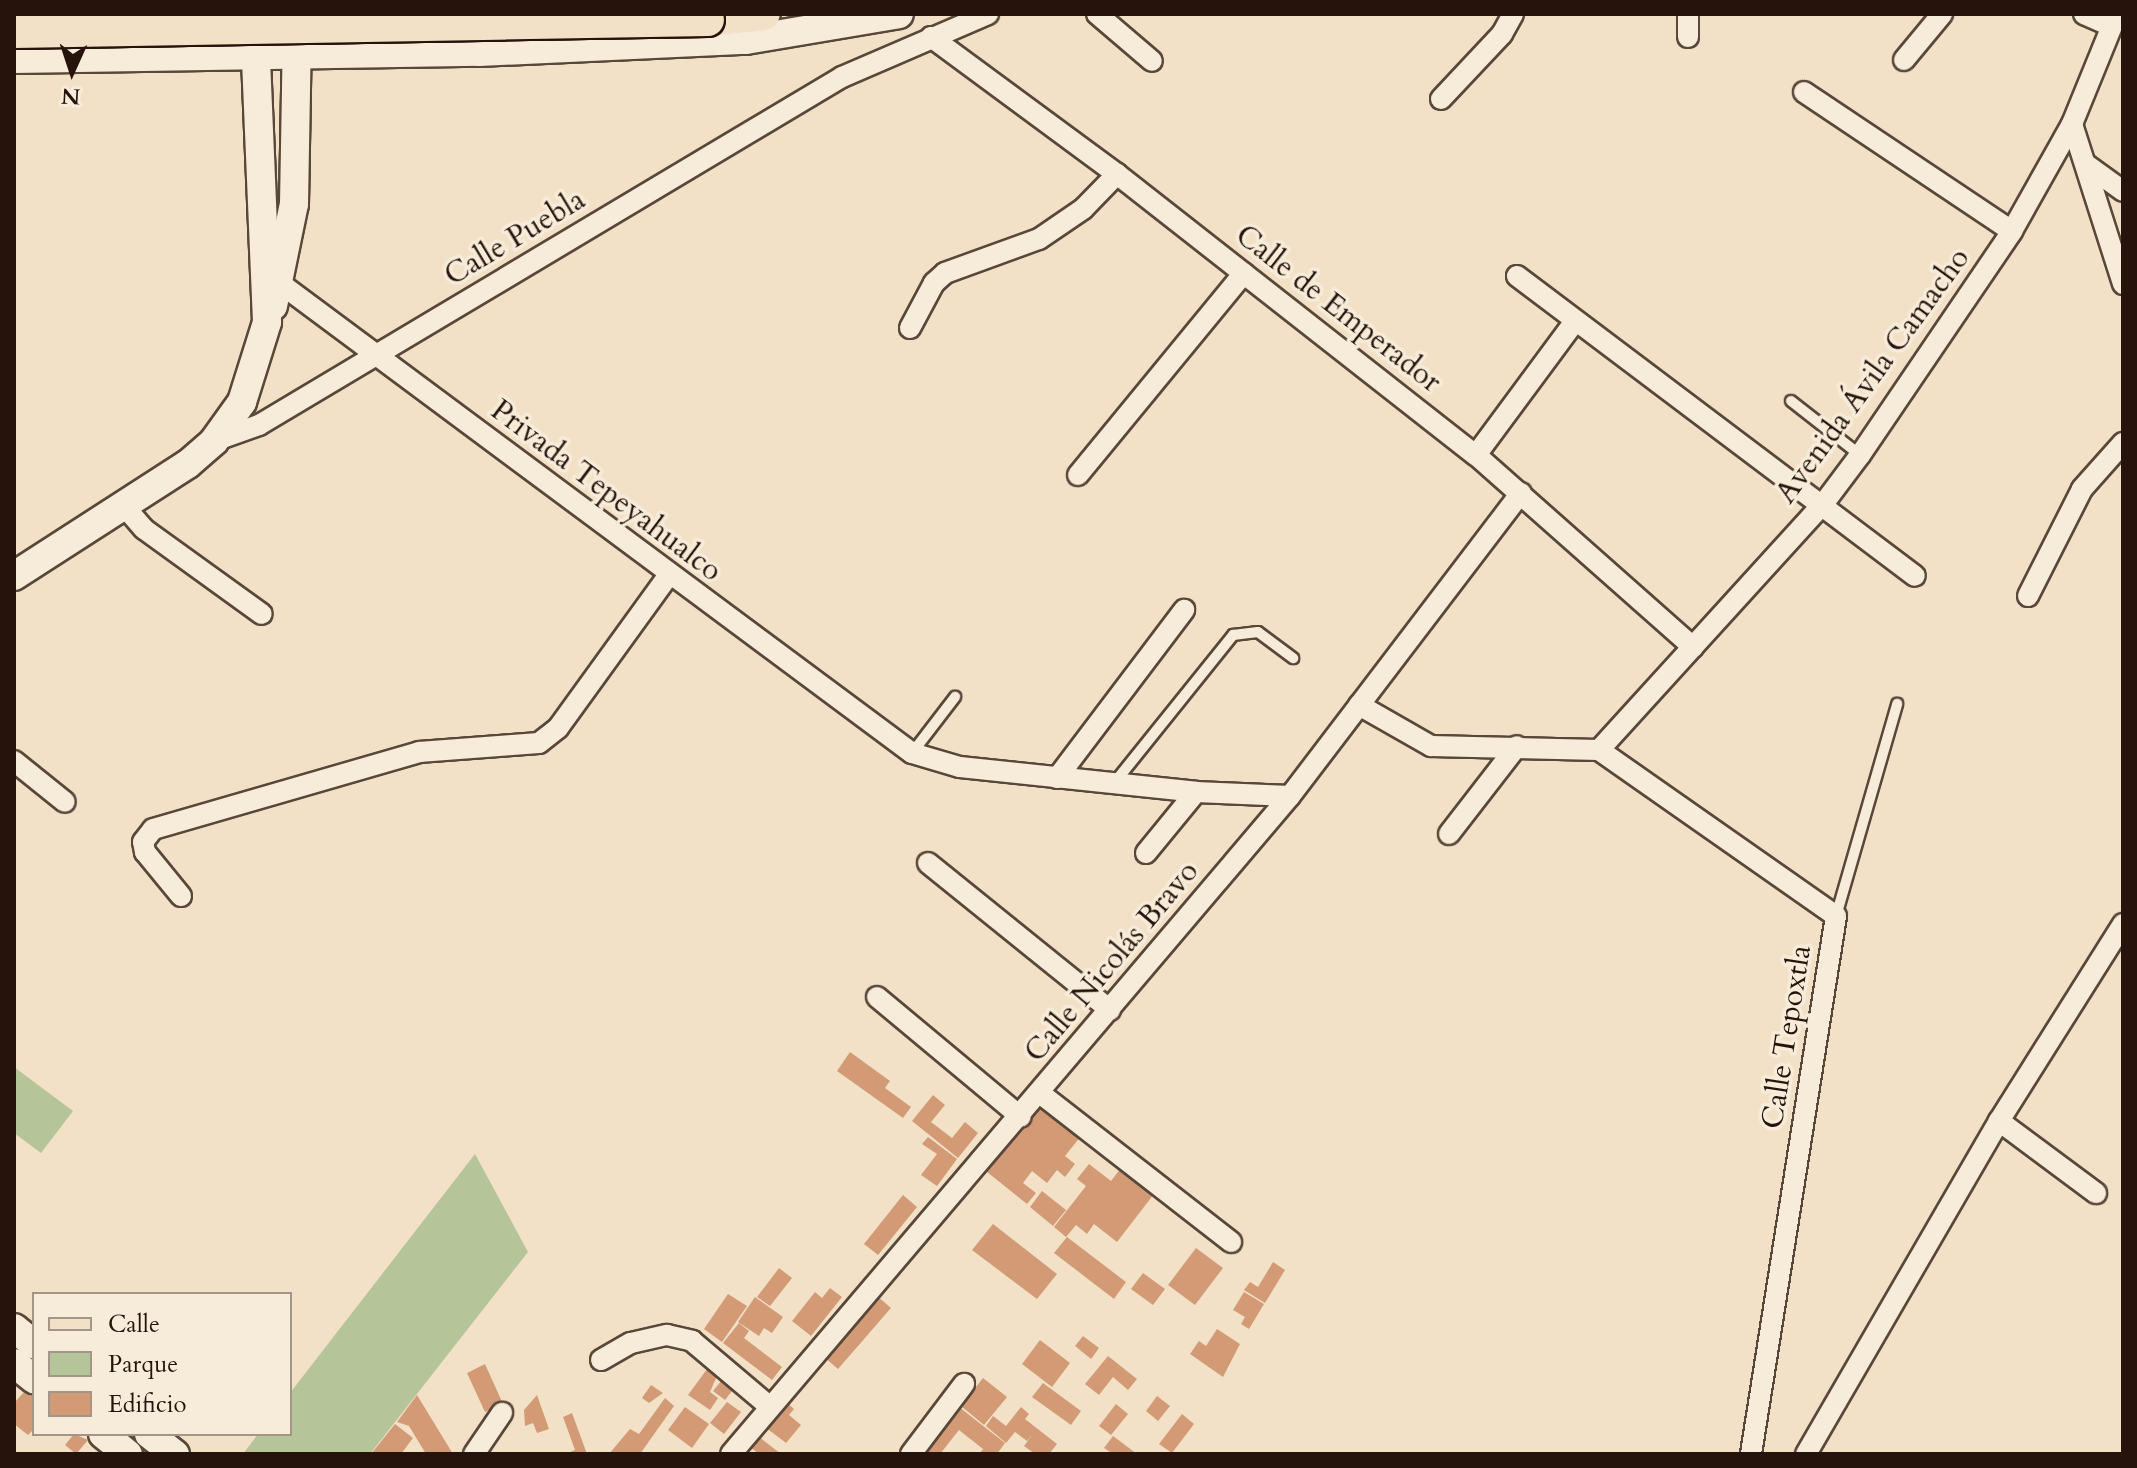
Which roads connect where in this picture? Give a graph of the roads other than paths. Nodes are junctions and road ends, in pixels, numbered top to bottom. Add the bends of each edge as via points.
1 (253, 14) edge
2 (293, 14) edge
3 (397, 14) edge
4 (764, 14) edge
5 (899, 14) edge
6 (988, 14) edge
7 (1097, 14) edge
8 (1513, 14) edge
9 (1688, 14) edge
10 (1942, 14) edge
11 (2084, 14) edge
12 (2114, 20) edge
13 (15, 21) edge
14 (931, 37) junction
15 (1688, 37) dead end
16 (400, 53) junction
17 (256, 54) junction
18 (298, 54) junction
19 (351, 54) junction
20 (14, 59) edge
21 (1904, 60) dead end
22 (1152, 61) dead end
23 (1804, 92) dead end
24 (299, 97) junction
25 (1441, 99) dead end
26 (2072, 124) junction
27 (2087, 165) junction
28 (1117, 174) junction
29 (2123, 191) edge
30 (2012, 231) junction
31 (1244, 273) junction
32 (1517, 276) dead end
33 (272, 283) junction
34 (2123, 284) edge
35 (1575, 321) junction
36 (910, 328) dead end
37 (377, 356) junction
38 (1791, 401) dead end
39 (214, 441) junction
40 (2123, 443) edge
41 (1476, 455) junction
42 (1860, 455) junction
43 (1078, 475) dead end
44 (1521, 493) junction
45 (1824, 503) junction
46 (124, 506) junction
47 (14, 576) edge
48 (668, 576) junction
49 (1915, 576) dead end
50 (2028, 596) dead end
51 (1184, 610) dead end
52 (262, 614) dead end
53 (1693, 647) junction
54 (1293, 658) dead end
55 (955, 697) dead end
56 (1897, 704) dead end
57 (1359, 705) junction
58 (1517, 746) junction
59 (1599, 750) junction
60 (912, 753) junction
61 (14, 761) edge
62 (1057, 778) junction
63 (1114, 783) junction
64 (1196, 792) junction
65 (1290, 796) junction
66 (65, 802) dead end
67 (1449, 834) dead end
68 (1146, 853) dead end
69 (928, 863) dead end
70 (181, 896) dead end
71 (1836, 916) junction
72 (2123, 924) edge
73 (877, 997) dead end
74 (1110, 1010) junction
75 (1041, 1094) junction
76 (1021, 1117) junction
77 (1999, 1121) junction
78 (2096, 1193) dead end
79 (1231, 1242) dead end
80 (14, 1328) edge
81 (32, 1342) edge
82 (601, 1360) dead end
83 (14, 1363) edge
84 (32, 1377) edge
85 (964, 1384) dead end
86 (769, 1406) junction
87 (502, 1413) dead end
88 (106, 1436) edge
89 (152, 1436) edge
90 (128, 1454) edge
91 (175, 1454) edge
92 (474, 1454) edge
93 (731, 1454) edge
94 (911, 1454) edge
95 (1751, 1454) edge
96 (1806, 1454) edge

1 - 17 main road
2 - 18 main road
3 - 16 main road
4 - 13 main road, bridge via 708,20
5 - 16 main road via 746,40
6 - 14 street, Calle Puebla
7 - 22 street
8 - 25 street via 1502,34
9 - 15 street
10 - 21 street
11 - 12 street
12 - 26 street, Avenida Ávila Camacho
14 - 28 street, Calle de Emperador
14 - 37 street, Calle Puebla via 842,77
16 - 19 main road
17 - 18 main road
17 - 20 main road
17 - 33 main road
18 - 19 main road
18 - 24 main road
19 - 24 main road via 311,71
23 - 30 street
24 - 33 main road via 294,204
26 - 27 street
26 - 30 street, Avenida Ávila Camacho
27 - 29 street
27 - 34 street
28 - 31 street, Calle de Emperador
28 - 36 street via 1083,209 1039,239 945,273
30 - 42 street, Avenida Ávila Camacho
31 - 41 street, Calle de Emperador
31 - 43 street
32 - 35 street
33 - 37 street, Privada Tepeyahualco
33 - 39 main road via 267,322 242,402
35 - 41 street
35 - 45 street
37 - 39 street, Calle Puebla via 259,425
37 - 48 street, Privada Tepeyahualco
38 - 42 lane
39 - 46 main road
40 - 50 street via 2082,489
41 - 44 street, Calle de Emperador
42 - 45 street, Avenida Ávila Camacho
44 - 53 street, Calle de Emperador
44 - 57 street, Calle Nicolás Bravo
45 - 49 street
45 - 53 street, Avenida Ávila Camacho
46 - 47 main road
46 - 52 street via 144,529
48 - 60 street, Privada Tepeyahualco
48 - 70 street via 558,728 539,743 419,752 153,829 143,842 145,852
51 - 62 street
53 - 59 street, Avenida Ávila Camacho
54 - 63 lane via 1258,632 1233,635
55 - 60 lane
56 - 71 lane
57 - 58 street via 1431,746
57 - 65 street, Calle Nicolás Bravo
58 - 59 street
58 - 67 street
59 - 71 street, Calle Tepoxtla
60 - 62 street, Privada Tepeyahualco via 960,767
61 - 66 street
62 - 63 street, Privada Tepeyahualco
63 - 64 street, Privada Tepeyahualco
64 - 65 street, Privada Tepeyahualco
64 - 68 street
65 - 74 street, Calle Nicolás Bravo
69 - 74 street
71 - 95 street, Calle Tepoxtla
72 - 77 street
73 - 76 street
74 - 75 street, Calle Nicolás Bravo
75 - 76 street, Calle Nicolás Bravo
75 - 79 street
76 - 86 street, Calle Nicolás Bravo
77 - 78 street
77 - 96 street
80 - 81 main road
82 - 86 street via 631,1343 667,1335 692,1341
83 - 84 main road
85 - 94 street
86 - 93 street, Calle Nicolás Bravo
87 - 92 street
88 - 90 main road
89 - 91 main road

